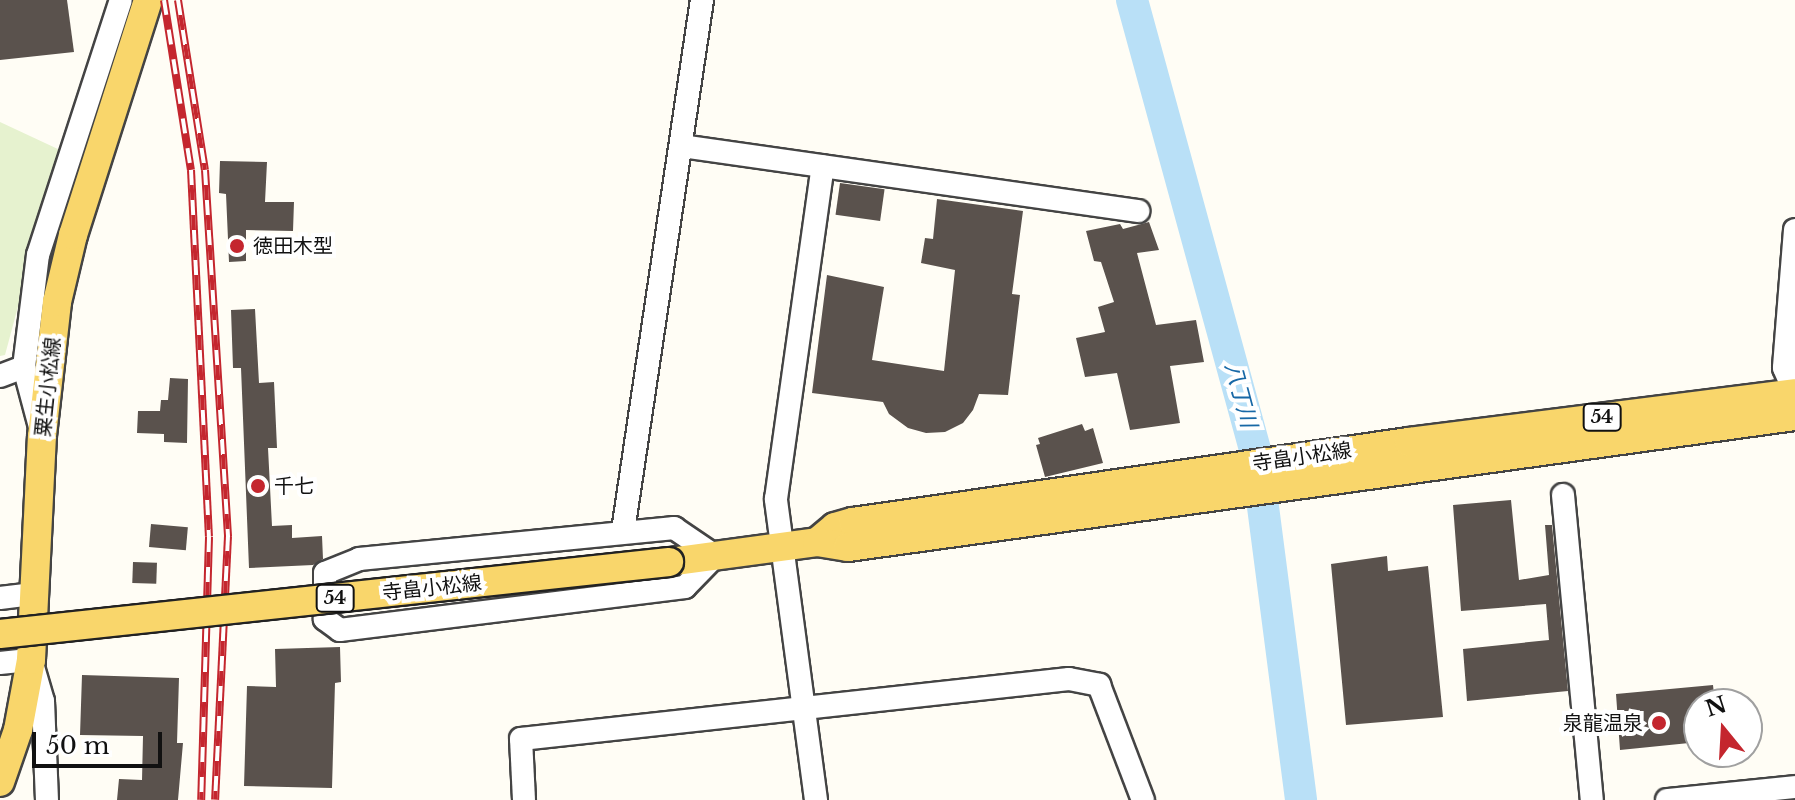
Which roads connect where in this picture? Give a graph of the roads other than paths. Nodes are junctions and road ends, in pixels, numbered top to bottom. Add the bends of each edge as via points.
1 (121, 0) edge
2 (148, 0) edge
3 (702, 0) edge
4 (681, 146) junction
5 (823, 166) junction
6 (1138, 211) dead end
7 (1795, 230) edge
8 (24, 367) junction
9 (0, 376) edge
10 (1795, 393) edge
11 (1795, 416) edge
12 (42, 436) junction
13 (1563, 495) dead end
14 (1070, 502) junction
15 (623, 531) junction
16 (784, 548) junction
17 (715, 556) junction
18 (34, 594) junction
19 (0, 598) edge
20 (0, 634) edge
21 (31, 660) junction
22 (0, 663) edge
23 (804, 707) junction
24 (0, 782) edge
25 (1795, 787) edge
26 (47, 800) edge
27 (524, 800) edge
28 (816, 800) edge
29 (1143, 800) edge
30 (1592, 800) edge
31 (1667, 800) edge

1 - 8 street via 38,255
2 - 12 main road, 粟生小松線 via 63,275
3 - 4 street
4 - 5 street
4 - 15 street
5 - 6 street
5 - 16 street via 776,499
7 - 10 street via 1784,368
8 - 9 street
8 - 12 street
10 - 14 main road, 寺畠小松線 / 54 via 1409,442
11 - 14 main road, 寺畠小松線 / 54 via 1413,470
12 - 18 main road, 粟生小松線
13 - 30 street
14 - 16 main road, 寺畠小松線 / 54 via 853,522 835,527 817,542
15 - 17 street via 674,528
15 - 17 street via 359,559 325,573 325,619 340,630 685,587
16 - 17 main road, 寺畠小松線 / 54
16 - 23 street
17 - 20 main road, 寺畠小松線 / 54, bridge
18 - 19 street
18 - 21 main road, 粟生小松線
21 - 22 street
21 - 24 main road, 粟生小松線 via 18,730
21 - 26 street via 43,701
23 - 27 street via 521,739
23 - 28 street
23 - 29 street via 1069,679 1099,685
25 - 31 street

